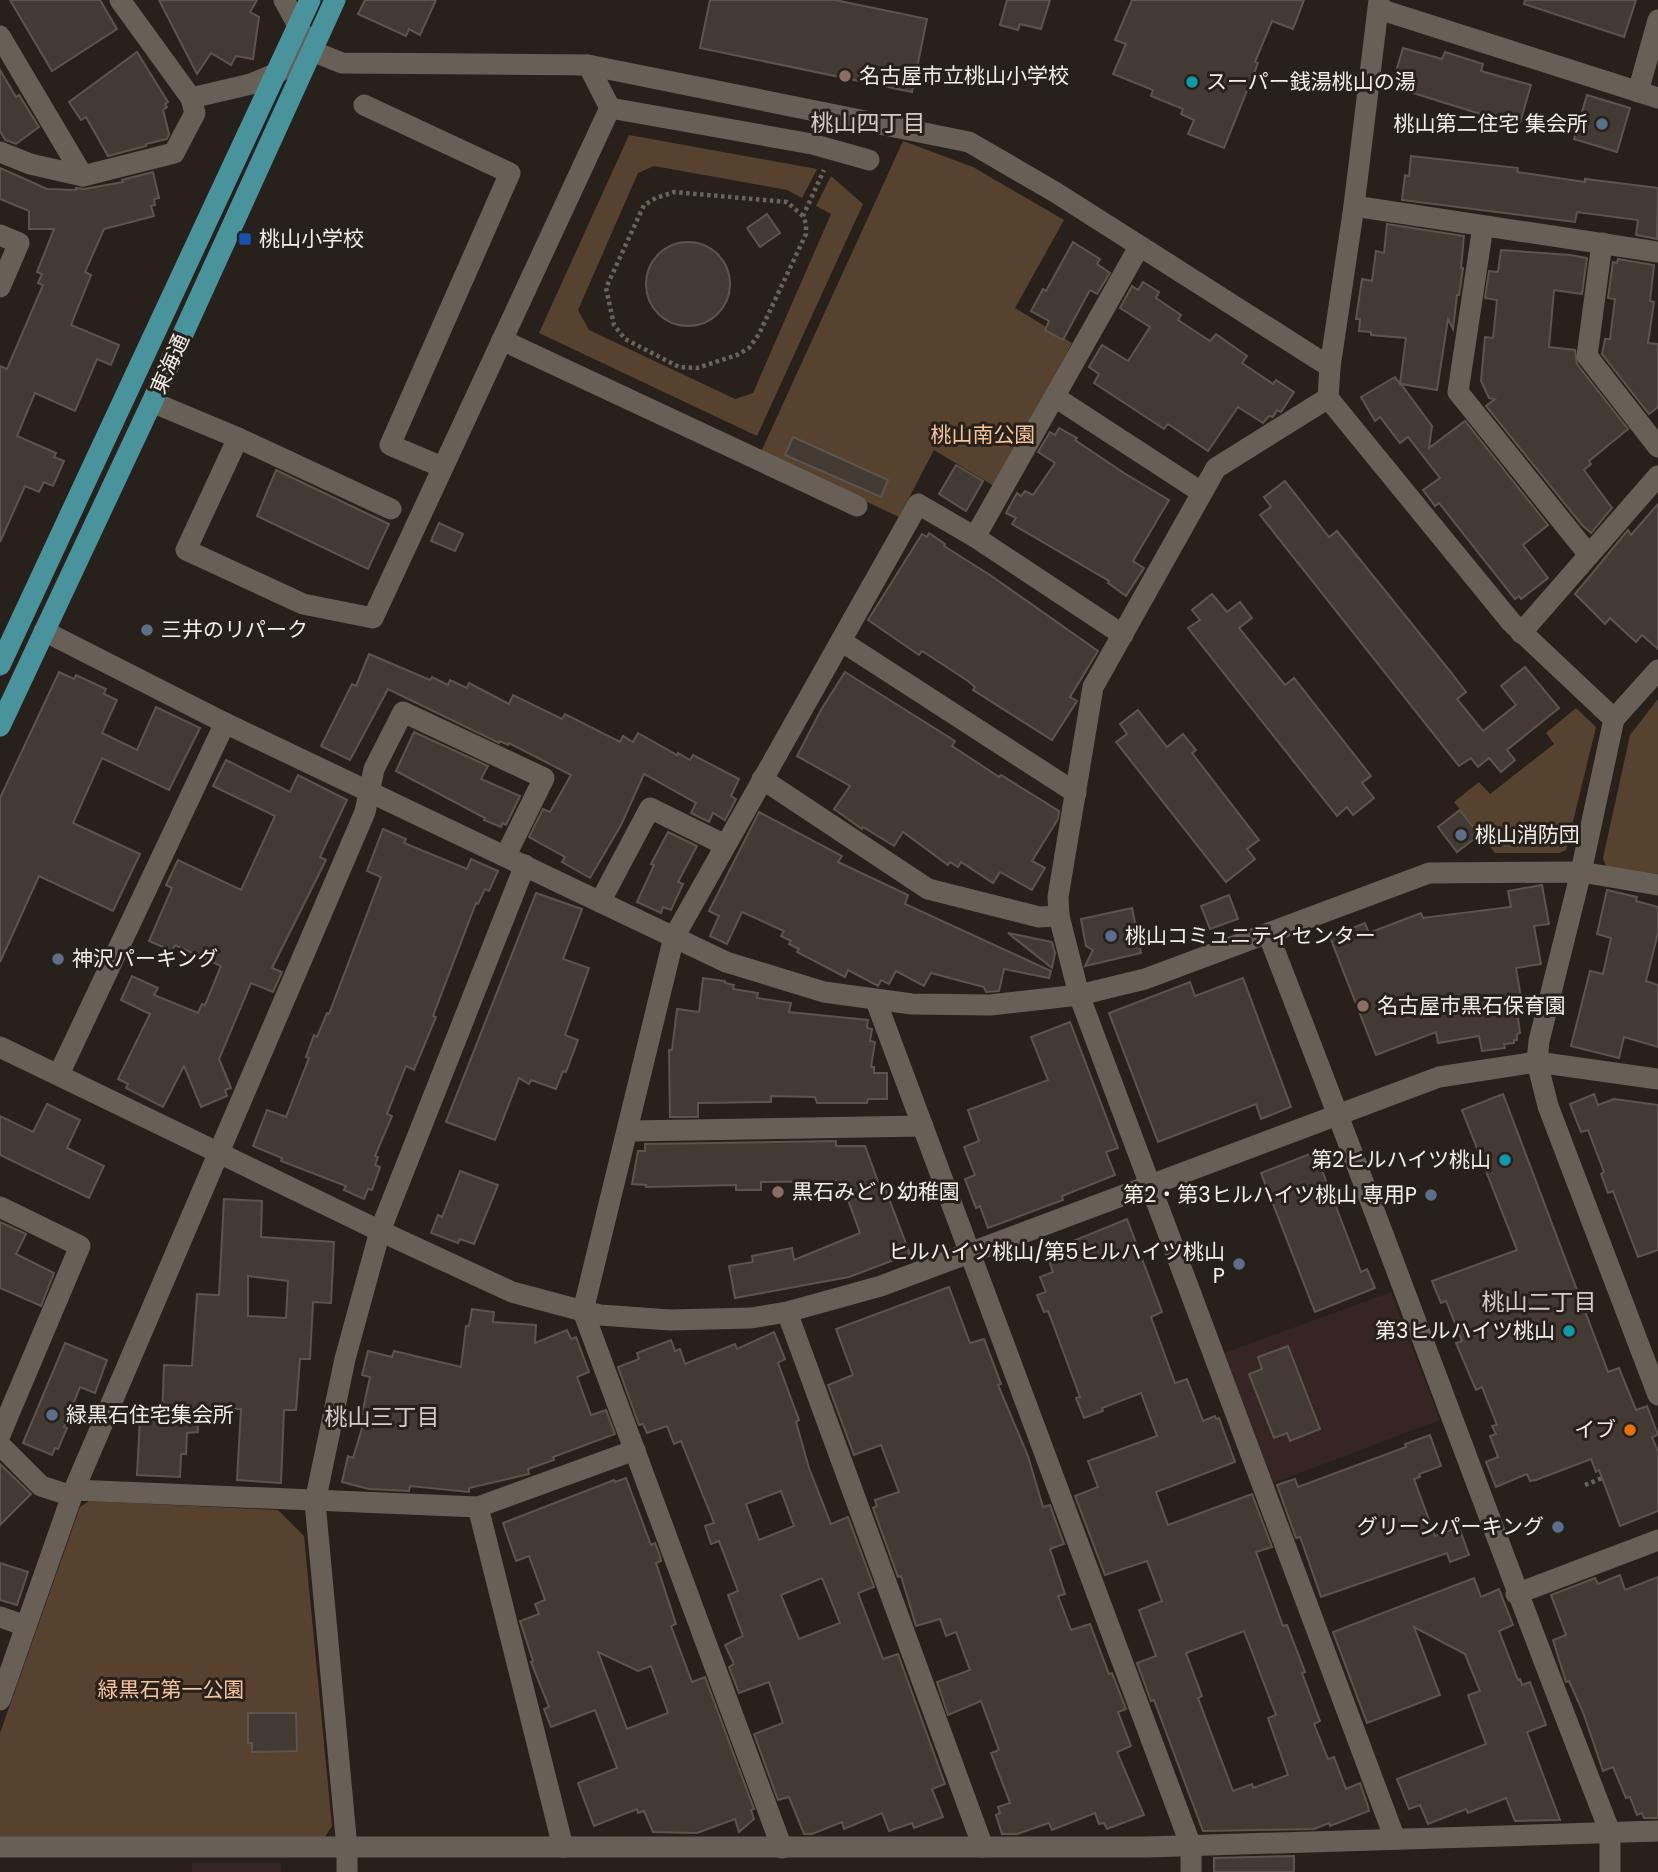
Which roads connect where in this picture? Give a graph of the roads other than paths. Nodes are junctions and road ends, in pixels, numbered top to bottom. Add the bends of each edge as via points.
1 (120, 0) edge
2 (284, 0) edge
3 (310, 0) edge
4 (335, 0) edge
5 (1379, 5) edge
6 (1658, 20) edge
7 (298, 26) junction
8 (0, 36) edge
9 (312, 51) junction
10 (588, 65) junction
11 (277, 73) junction
12 (1648, 95) edge
13 (191, 98) junction
14 (364, 105) dead end
15 (610, 108) junction
16 (0, 152) edge
17 (869, 160) dead end
18 (83, 176) junction
19 (1354, 206) junction
20 (1483, 226) junction
21 (0, 235) edge
22 (1602, 243) junction
23 (1139, 247) junction
24 (1658, 252) edge
25 (0, 287) edge
26 (502, 340) junction
27 (1330, 367) junction
28 (1055, 397) junction
29 (1328, 398) junction
30 (152, 402) junction
31 (238, 438) junction
32 (1658, 447) edge
33 (442, 467) junction
34 (1658, 476) edge
35 (1201, 492) junction
36 (857, 506) dead end
37 (391, 509) dead end
38 (975, 537) junction
39 (1589, 555) junction
40 (44, 631) junction
41 (1521, 633) junction
42 (1123, 635) junction
43 (841, 642) junction
44 (0, 665) edge
45 (1658, 670) edge
46 (1614, 719) junction
47 (225, 723) junction
48 (0, 726) edge
49 (762, 779) junction
50 (369, 792) junction
51 (1076, 793) junction
52 (724, 845) junction
53 (506, 855) junction
54 (525, 866) junction
55 (1581, 872) junction
56 (1658, 885) edge
57 (600, 902) junction
58 (1059, 916) junction
59 (1268, 934) junction
60 (674, 937) junction
61 (1079, 995) junction
62 (876, 1001) junction
63 (0, 1047) edge
64 (1536, 1062) junction
65 (59, 1074) junction
66 (1658, 1079) edge
67 (1339, 1115) junction
68 (923, 1126) junction
69 (629, 1131) junction
70 (219, 1154) junction
71 (1150, 1184) junction
72 (0, 1207) edge
73 (380, 1231) junction
74 (971, 1251) junction
75 (583, 1311) junction
76 (787, 1312) junction
77 (1658, 1395) edge
78 (0, 1435) edge
79 (0, 1445) edge
80 (635, 1450) junction
81 (73, 1493) junction
82 (315, 1502) junction
83 (478, 1507) junction
84 (1658, 1540) edge
85 (1516, 1594) junction
86 (0, 1617) edge
87 (26, 1626) junction
88 (0, 1700) edge
89 (1658, 1831) edge
90 (1610, 1832) junction
91 (1395, 1839) junction
92 (1191, 1846) junction
93 (0, 1847) edge
94 (563, 1847) junction
95 (983, 1847) junction
96 (347, 1848) junction
97 (782, 1848) junction
98 (347, 1872) edge
99 (1191, 1872) edge
100 (1610, 1872) edge

1 - 13 street
2 - 7 street
3 - 7 main road, 東海通
4 - 9 main road, 東海通
5 - 12 street
5 - 19 street
6 - 12 street
7 - 9 street
7 - 11 main road, 東海通
8 - 18 street
9 - 10 street via 342,63
9 - 11 street
9 - 30 main road, 東海通
10 - 15 street
10 - 23 street via 969,142
11 - 13 street
11 - 44 main road, 東海通
13 - 18 street via 195,113 174,153
14 - 33 street via 510,173 390,445
15 - 17 street via 812,144
15 - 26 street
16 - 18 street
19 - 20 street
19 - 27 street
20 - 22 street
20 - 39 street via 1458,392
21 - 25 street via 19,243
22 - 24 street
22 - 32 street via 1587,356
23 - 27 street
23 - 28 street
26 - 33 street
26 - 36 street
27 - 29 street
28 - 35 street
28 - 38 street
29 - 35 street via 1216,468
29 - 41 street
30 - 31 street
30 - 40 main road, 東海通
31 - 33 street via 186,550 303,604 373,618
31 - 37 street
34 - 39 street
35 - 42 street
38 - 42 street
38 - 43 street via 918,504
39 - 41 street
40 - 47 street
40 - 48 main road, 東海通
41 - 46 street
42 - 51 street via 1093,687
43 - 49 street
43 - 51 street
45 - 46 street
46 - 55 street
47 - 50 street
47 - 65 street
49 - 52 street
49 - 58 street via 928,889 1039,917
50 - 53 street
50 - 53 street via 374,769 403,712 544,778
50 - 70 street via 365,812
51 - 58 street via 1058,897
52 - 57 street via 650,808
52 - 60 street
53 - 54 street
54 - 57 street
54 - 73 street
55 - 56 street
55 - 59 street via 1429,873
55 - 64 street
57 - 60 street
58 - 61 street
59 - 61 street via 1145,979
59 - 67 street
60 - 62 street via 774,978
60 - 69 street
61 - 62 street via 990,1005
61 - 71 street
62 - 68 street
63 - 65 street
64 - 66 street
64 - 67 street via 1439,1077
64 - 77 street via 1548,1106
65 - 70 street
67 - 71 street
67 - 85 street
68 - 69 street
68 - 74 street
69 - 75 street
70 - 73 street
70 - 81 street
71 - 74 street
71 - 91 street
72 - 78 street via 80,1246
73 - 75 street via 512,1292
73 - 82 street via 345,1359
74 - 76 street via 881,1286
74 - 92 street
75 - 76 street via 688,1320
75 - 80 street
76 - 95 street
79 - 81 street via 41,1486
80 - 83 street
80 - 97 street
81 - 82 street
81 - 87 street
82 - 83 street
82 - 96 street
83 - 94 street
84 - 85 street
85 - 90 street
86 - 87 street
87 - 88 street
89 - 90 street
90 - 91 street
90 - 100 street
91 - 92 street
92 - 95 street
92 - 99 street
93 - 96 street
94 - 96 street
94 - 97 street
95 - 97 street
96 - 98 street

